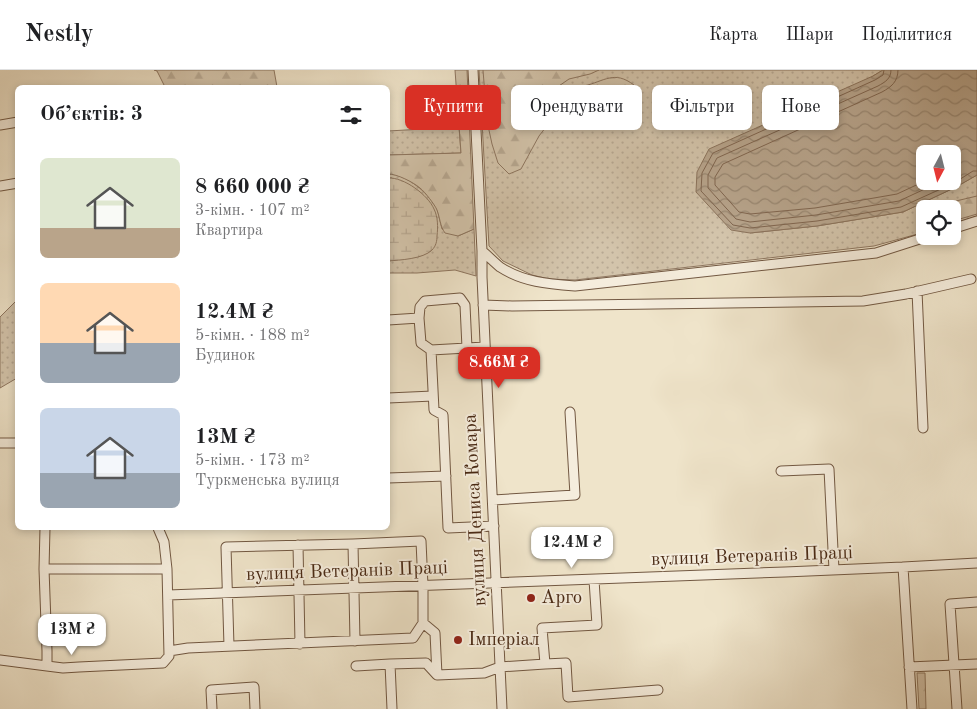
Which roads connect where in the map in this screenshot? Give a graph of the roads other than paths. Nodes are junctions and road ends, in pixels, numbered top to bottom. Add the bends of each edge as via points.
1 (473, 70) edge
2 (15, 122) edge
3 (0, 125) edge
4 (15, 184) edge
5 (0, 186) edge
6 (977, 222) edge
7 (961, 226) edge
8 (916, 240) edge
9 (482, 251) junction
10 (971, 279) dead end
11 (917, 291) junction
12 (483, 305) junction
13 (419, 318) junction
14 (390, 320) edge
15 (485, 347) junction
16 (467, 348) junction
17 (431, 350) junction
18 (433, 396) junction
19 (390, 398) edge
20 (570, 412) dead end
21 (923, 428) dead end
22 (15, 442) edge
23 (0, 443) edge
24 (781, 471) dead end
25 (446, 476) junction
26 (390, 478) edge
27 (492, 500) junction
28 (494, 526) junction
29 (45, 530) edge
30 (159, 530) edge
31 (353, 544) junction
32 (298, 546) junction
33 (977, 563) edge
34 (902, 567) junction
35 (44, 569) junction
36 (168, 569) junction
37 (834, 570) junction
38 (594, 580) junction
39 (496, 584) junction
40 (423, 586) junction
41 (354, 588) junction
42 (299, 590) junction
43 (228, 593) junction
44 (168, 595) junction
45 (977, 602) edge
46 (423, 623) junction
47 (355, 641) junction
48 (300, 644) junction
49 (229, 646) junction
50 (169, 651) junction
51 (0, 660) edge
52 (390, 664) junction
53 (545, 664) junction
54 (977, 664) edge
55 (954, 665) junction
56 (47, 666) junction
57 (356, 666) dead end
58 (500, 667) junction
59 (909, 667) junction
60 (437, 675) junction
61 (658, 690) dead end
62 (212, 709) edge
63 (255, 709) edge
64 (392, 709) edge
65 (502, 709) edge
66 (912, 709) edge
67 (957, 709) edge

1 - 9 street, вулиця Дениса Комара
2 - 3 street
4 - 5 street
6 - 7 street
8 - 9 street via 876,253 575,286 547,284 516,276
9 - 12 street, вулиця Дениса Комара
10 - 11 street
11 - 12 street via 863,301
11 - 21 street
12 - 15 street, вулиця Дениса Комара
13 - 14 street
13 - 16 street via 420,307 425,301 460,298 465,305
13 - 17 street via 421,343
15 - 16 street
15 - 27 street, вулиця Дениса Комара
16 - 17 street
17 - 18 street
18 - 19 street
18 - 25 street via 434,410 443,415
20 - 27 street via 576,495
22 - 23 street
24 - 37 street via 829,469
25 - 26 street
25 - 28 street via 448,528
27 - 28 street, вулиця Дениса Комара
28 - 39 street, вулиця Дениса Комара
29 - 35 street
30 - 36 street
31 - 32 street
31 - 40 street via 421,541
31 - 41 street
32 - 42 street
32 - 43 street via 226,547
33 - 34 street, вулиця Ветеранів Праці
34 - 37 street, вулиця Ветеранів Праці
34 - 59 street
35 - 36 street
35 - 56 street
36 - 44 street
37 - 38 street, вулиця Ветеранів Праці
38 - 39 street, вулиця Ветеранів Праці
38 - 53 street via 597,625 542,628
39 - 40 street, вулиця Ветеранів Праці
39 - 58 street, вулиця Дениса Комара
40 - 41 street, вулиця Ветеранів Праці
40 - 46 street
41 - 42 street, вулиця Ветеранів Праці
41 - 47 street
42 - 43 street, вулиця Ветеранів Праці
42 - 48 street
43 - 44 street, вулиця Ветеранів Праці
43 - 49 street
44 - 50 street
45 - 55 street via 950,604
46 - 47 street via 414,638
46 - 60 street via 436,633
47 - 48 street
48 - 49 street
49 - 50 street
50 - 56 street via 163,663 72,668
51 - 56 street
52 - 57 street
52 - 60 street via 426,663
52 - 64 street
53 - 58 street
53 - 61 street via 566,664 568,697
54 - 55 street
55 - 59 street
55 - 67 street
58 - 60 street via 484,673
58 - 65 street, вулиця Дениса Комара
59 - 66 street
62 - 63 street via 211,690 254,686

